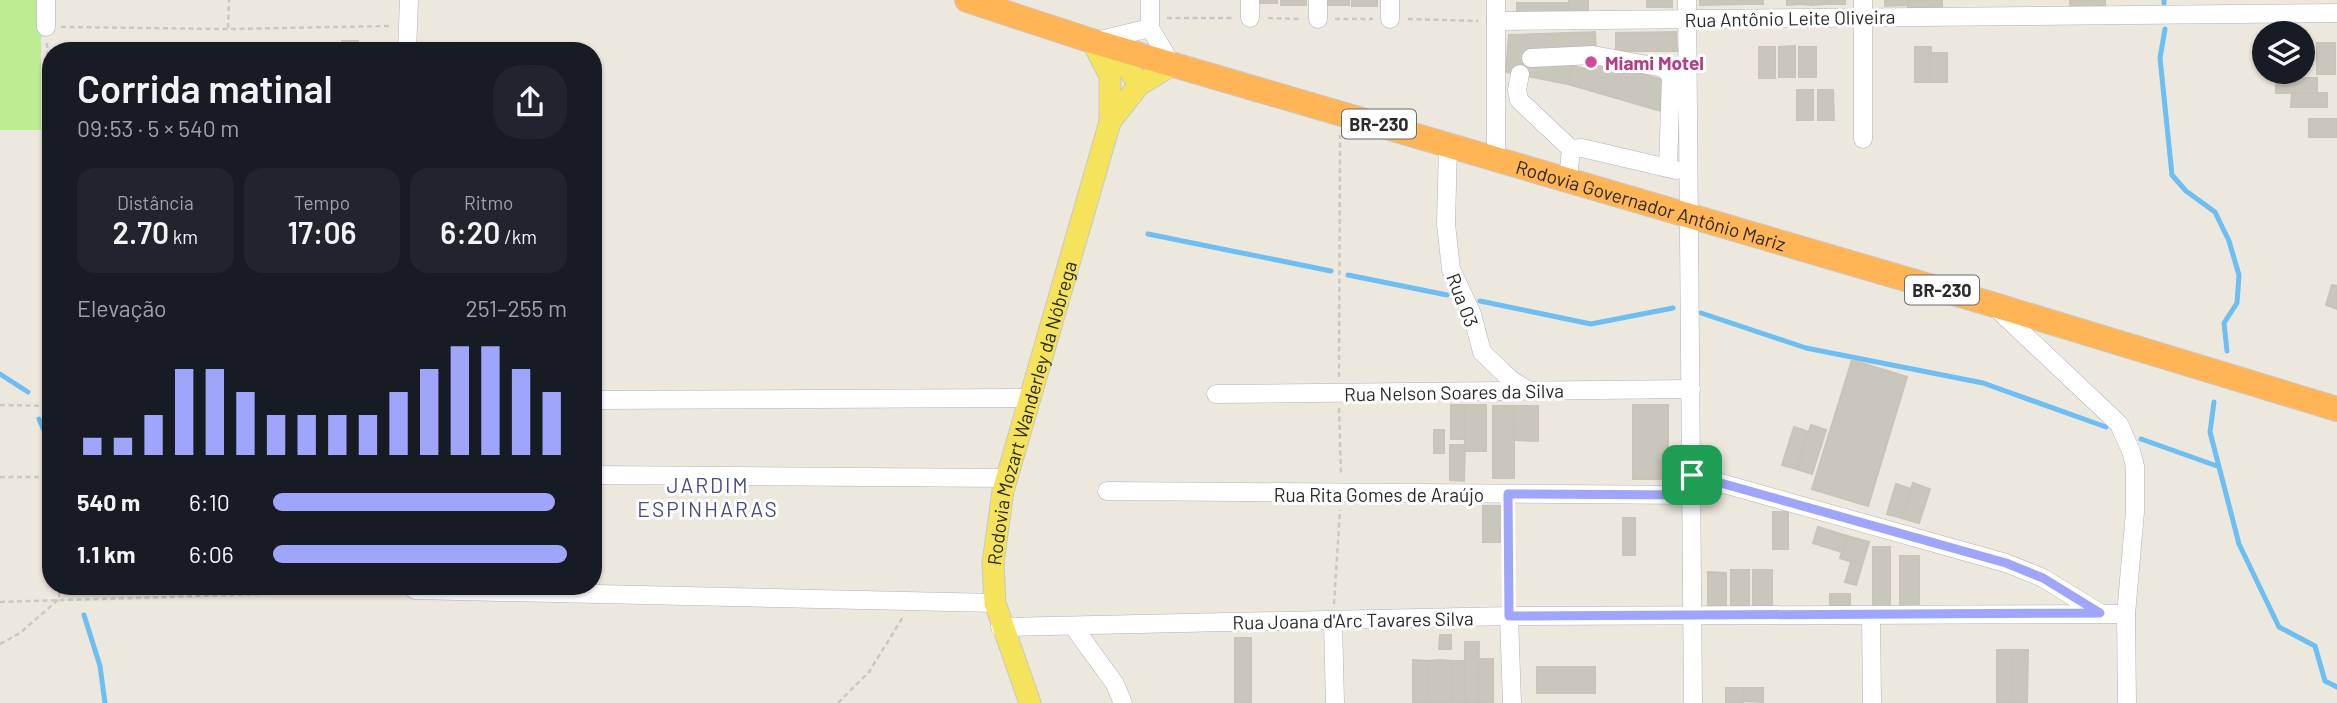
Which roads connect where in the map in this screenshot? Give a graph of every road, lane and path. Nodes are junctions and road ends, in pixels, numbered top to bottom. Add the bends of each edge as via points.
1 (47, 0) edge
2 (229, 0) edge
3 (409, 0) edge
4 (967, 0) edge
5 (1150, 0) edge
6 (1250, 0) edge
7 (1318, 0) edge
8 (1390, 0) edge
9 (1496, 0) edge
10 (1687, 0) edge
11 (2111, 7) edge
12 (1863, 9) edge
13 (2337, 13) edge
14 (1250, 18) dead end
15 (1318, 19) dead end
16 (1390, 19) dead end
17 (1687, 20) junction
18 (1496, 21) junction
19 (408, 26) junction
20 (46, 27) junction
21 (1150, 27) junction
22 (228, 29) junction
23 (1092, 41) junction
24 (47, 42) edge
25 (407, 42) edge
26 (1531, 58) dead end
27 (1172, 65) junction
28 (1520, 75) dead end
29 (1126, 76) junction
30 (1340, 114) junction
31 (1110, 122) junction
32 (1863, 139) dead end
33 (1448, 144) junction
34 (1571, 149) junction
35 (1496, 158) junction
36 (1668, 168) junction
37 (1687, 172) junction
38 (1568, 180) junction
39 (1686, 215) junction
40 (1991, 303) junction
41 (1691, 389) junction
42 (1529, 391) junction
43 (1216, 394) dead end
44 (1339, 394) junction
45 (1030, 398) junction
46 (602, 400) edge
47 (0, 405) edge
48 (42, 406) edge
49 (2337, 409) edge
50 (602, 475) edge
51 (1692, 475) junction
52 (0, 477) edge
53 (42, 477) edge
54 (1006, 478) junction
55 (1107, 491) dead end
56 (1508, 494) junction
57 (1693, 495) junction
58 (602, 593) edge
59 (59, 595) edge
60 (188, 595) edge
61 (59, 599) junction
62 (913, 600) junction
63 (0, 602) edge
64 (995, 603) junction
65 (2100, 613) junction
66 (2126, 614) junction
67 (1509, 616) junction
68 (1691, 616) junction
69 (1871, 617) junction
70 (1333, 622) junction
71 (1073, 626) junction
72 (1000, 628) junction
73 (0, 644) edge
74 (838, 703) edge
75 (1030, 703) edge
76 (1123, 703) edge
77 (1335, 703) edge
78 (1512, 703) edge
79 (1693, 703) edge
80 (1872, 703) edge
81 (2127, 703) edge

1 - 20 street
2 - 22 path
3 - 19 street
4 - 23 highway, Rodovia Governador Antônio Mariz / BR-230
5 - 21 street
6 - 14 street
7 - 15 street
8 - 16 street
9 - 18 street
10 - 17 street
11 - 12 street, Rua Antônio Leite Oliveira
11 - 13 street, Rua Antônio Leite Oliveira
12 - 17 street, Rua Antônio Leite Oliveira
12 - 32 street
17 - 18 street, Rua Antônio Leite Oliveira
17 - 37 street
18 - 35 street
19 - 22 path
19 - 25 street
20 - 22 path
20 - 24 path
21 - 23 street
21 - 27 street
23 - 27 highway, Rodovia Governador Antônio Mariz / BR-230
23 - 29 main road, Rodovia Mozart Wanderley da Nóbrega
26 - 36 street via 1593,55 1656,64 1671,76
27 - 29 main road, Rodovia Mozart Wanderley da Nóbrega
27 - 30 highway, Rodovia Governador Antônio Mariz / BR-230
28 - 34 street via 1519,100
29 - 31 main road, Rodovia Mozart Wanderley da Nóbrega
29 - 31 main road, Rodovia Mozart Wanderley da Nóbrega
30 - 33 highway, Rodovia Governador Antônio Mariz / BR-230
30 - 44 path
31 - 45 main road, Rodovia Mozart Wanderley da Nóbrega
33 - 35 highway, Rodovia Governador Antônio Mariz / BR-230
33 - 42 street, Rua 03 via 1446,224 1451,269 1472,314 1482,352
34 - 36 street
34 - 38 street
35 - 38 highway, Rodovia Governador Antônio Mariz / BR-230
36 - 37 street
37 - 39 street
38 - 39 highway, Rodovia Governador Antônio Mariz / BR-230
39 - 40 highway, Rodovia Governador Antônio Mariz / BR-230
39 - 41 street
40 - 49 highway, Rodovia Governador Antônio Mariz / BR-230
40 - 66 street via 2119,424 2127,438 2135,466 2135,512
41 - 42 street, Rua Nelson Soares da Silva
41 - 51 street
42 - 44 street, Rua Nelson Soares da Silva
43 - 44 street, Rua Nelson Soares da Silva
45 - 46 street
45 - 54 main road, Rodovia Mozart Wanderley da Nóbrega
47 - 48 path
50 - 54 street
51 - 57 street
51 - 65 street via 2006,563 2043,578
52 - 53 path
54 - 64 main road, Rodovia Mozart Wanderley da Nóbrega via 993,563
55 - 56 street, Rua Rita Gomes de Araújo
56 - 57 street, Rua Rita Gomes de Araújo
56 - 67 path
57 - 68 street
58 - 62 street
59 - 61 path
60 - 61 path
61 - 63 path
61 - 73 path
62 - 64 street
62 - 74 path via 869,673
64 - 72 main road, Rodovia Mozart Wanderley da Nóbrega
65 - 66 street, Rua Joana d'Arc Tavares Silva
65 - 69 street, Rua Joana d'Arc Tavares Silva
66 - 81 street
67 - 68 street, Rua Joana d'Arc Tavares Silva
67 - 70 street, Rua Joana d'Arc Tavares Silva
67 - 78 street
68 - 69 street, Rua Joana d'Arc Tavares Silva
68 - 79 street
69 - 80 street
70 - 71 street, Rua Joana d'Arc Tavares Silva
70 - 77 street
71 - 72 street, Rua Joana d'Arc Tavares Silva
71 - 76 street via 1115,684
72 - 75 main road, Rodovia Mozart Wanderley da Nóbrega

